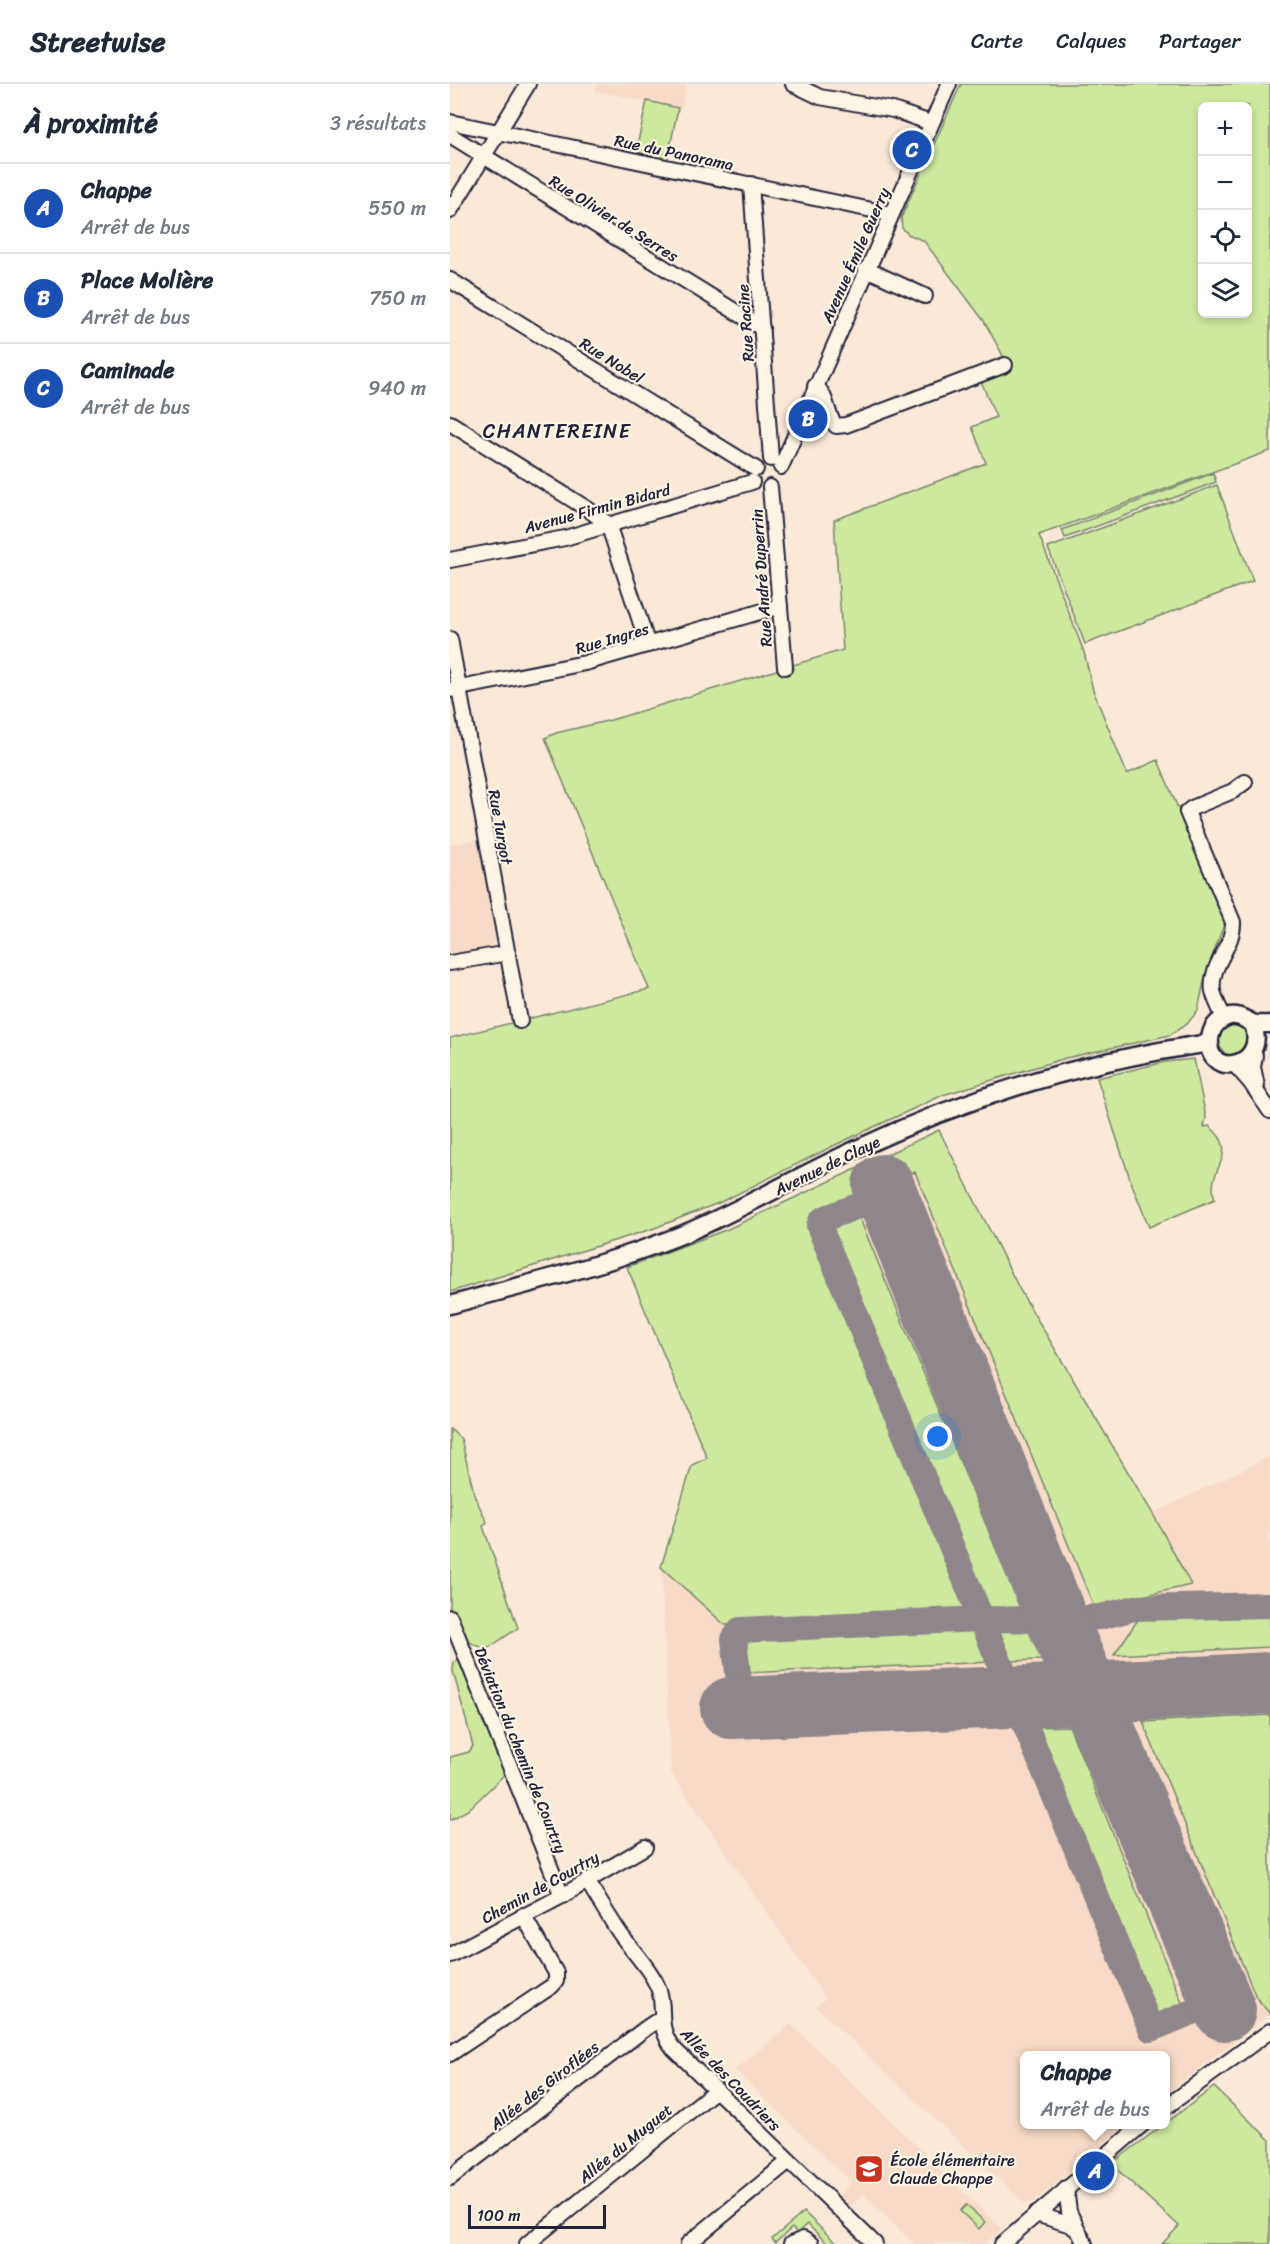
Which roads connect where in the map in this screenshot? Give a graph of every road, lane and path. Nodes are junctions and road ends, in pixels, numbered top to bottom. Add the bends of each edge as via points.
1 (528, 84) edge
2 (793, 84) edge
3 (949, 84) edge
4 (450, 122) edge
5 (931, 123) junction
6 (499, 132) junction
7 (450, 135) edge
8 (483, 157) junction
9 (752, 184) junction
10 (450, 211) edge
11 (891, 214) junction
12 (866, 269) junction
13 (450, 280) edge
14 (925, 296) dead end
15 (762, 328) junction
16 (1005, 365) dead end
17 (815, 386) junction
18 (450, 423) edge
19 (775, 462) junction
20 (754, 475) junction
21 (770, 487) junction
22 (608, 524) junction
23 (450, 560) edge
24 (780, 606) junction
25 (450, 639) edge
26 (648, 645) junction
27 (785, 667) dead end
28 (455, 689) edge
29 (1245, 782) dead end
30 (508, 953) junction
31 (450, 963) edge
32 (1224, 1018) junction
33 (520, 1021) dead end
34 (1252, 1023) junction
35 (1270, 1024) edge
36 (1210, 1043) junction
37 (1261, 1046) edge
38 (1235, 1065) junction
39 (1261, 1096) junction
40 (1270, 1111) edge
41 (450, 1305) edge
42 (450, 1617) edge
43 (645, 1847) dead end
44 (587, 1880) junction
45 (562, 1896) junction
46 (523, 1916) junction
47 (450, 1955) edge
48 (661, 2022) junction
49 (1270, 2031) edge
50 (450, 2054) edge
51 (716, 2090) junction
52 (1170, 2104) edge
53 (1137, 2129) edge
54 (789, 2161) junction
55 (450, 2178) edge
56 (1066, 2188) junction
57 (1069, 2212) junction
58 (1036, 2214) junction
59 (1058, 2221) junction
60 (1077, 2230) junction
61 (527, 2244) edge
62 (688, 2244) edge
63 (791, 2244) edge
64 (811, 2244) edge
65 (875, 2244) edge
66 (1002, 2244) edge
67 (1085, 2244) edge

1 - 6 street
2 - 5 street via 819,97 893,110
3 - 5 street, Avenue Émile Guerry
4 - 6 street, Rue du Panorama
5 - 11 street, Avenue Émile Guerry
6 - 8 street
6 - 9 street, Rue du Panorama
7 - 8 street, Rue Olivier de Serres
8 - 10 street
8 - 15 street, Rue Olivier de Serres
9 - 11 street, Rue du Panorama
9 - 15 street, Rue Racine
11 - 12 street, Avenue Émile Guerry
12 - 14 street
12 - 17 street, Avenue Émile Guerry
13 - 20 street, Rue Nobel
15 - 19 street, Rue Racine
16 - 17 street via 846,425 836,426 831,420 825,398
17 - 19 street, Avenue Émile Guerry via 792,440
18 - 22 street
19 - 20 street
19 - 21 street, Avenue Émile Guerry via 777,479
20 - 21 street, Rue Nobel via 758,489
20 - 22 street, Avenue Firmin Bidard
21 - 24 street, Rue André Duperrin
22 - 23 street, Avenue Firmin Bidard via 565,538
22 - 26 street
24 - 26 street, Rue Ingres
24 - 27 street, Rue André Duperrin
25 - 28 street, Rue Turgot
26 - 28 street, Rue Ingres via 585,663
28 - 30 street, Rue Turgot
29 - 32 street via 1187,812 1233,922 1231,938 1213,982
30 - 31 street
30 - 33 street, Rue Turgot
32 - 34 main road via 1239,1016
32 - 36 main road via 1211,1031
34 - 35 main road
34 - 37 main road
36 - 38 main road via 1221,1061
36 - 41 main road, Avenue de Claye via 1022,1084 859,1148 675,1237
37 - 38 main road via 1249,1060
37 - 39 street via 1253,1074
38 - 39 street
39 - 40 street
42 - 45 street, Déviation du chemin de Courtry
43 - 44 street, Chemin de Courtry
44 - 45 street, Chemin de Courtry
44 - 48 street, Allée des Coudriers via 651,1975 659,1991
45 - 46 street, Chemin de Courtry
46 - 47 street, Chemin de Courtry
46 - 50 street via 556,1973 556,1981
48 - 51 street, Allée des Coudriers via 673,2048
48 - 55 street, Allée des Giroflées via 646,2028
49 - 52 street
51 - 54 street, Allée des Coudriers
51 - 61 street, Allée du Muguet
53 - 56 street
54 - 62 street
54 - 65 street, Allée des Coudriers
56 - 57 street
56 - 58 street
57 - 59 street
57 - 60 street
58 - 59 street
58 - 66 street
59 - 60 street
60 - 67 street
63 - 64 street via 803,2239

